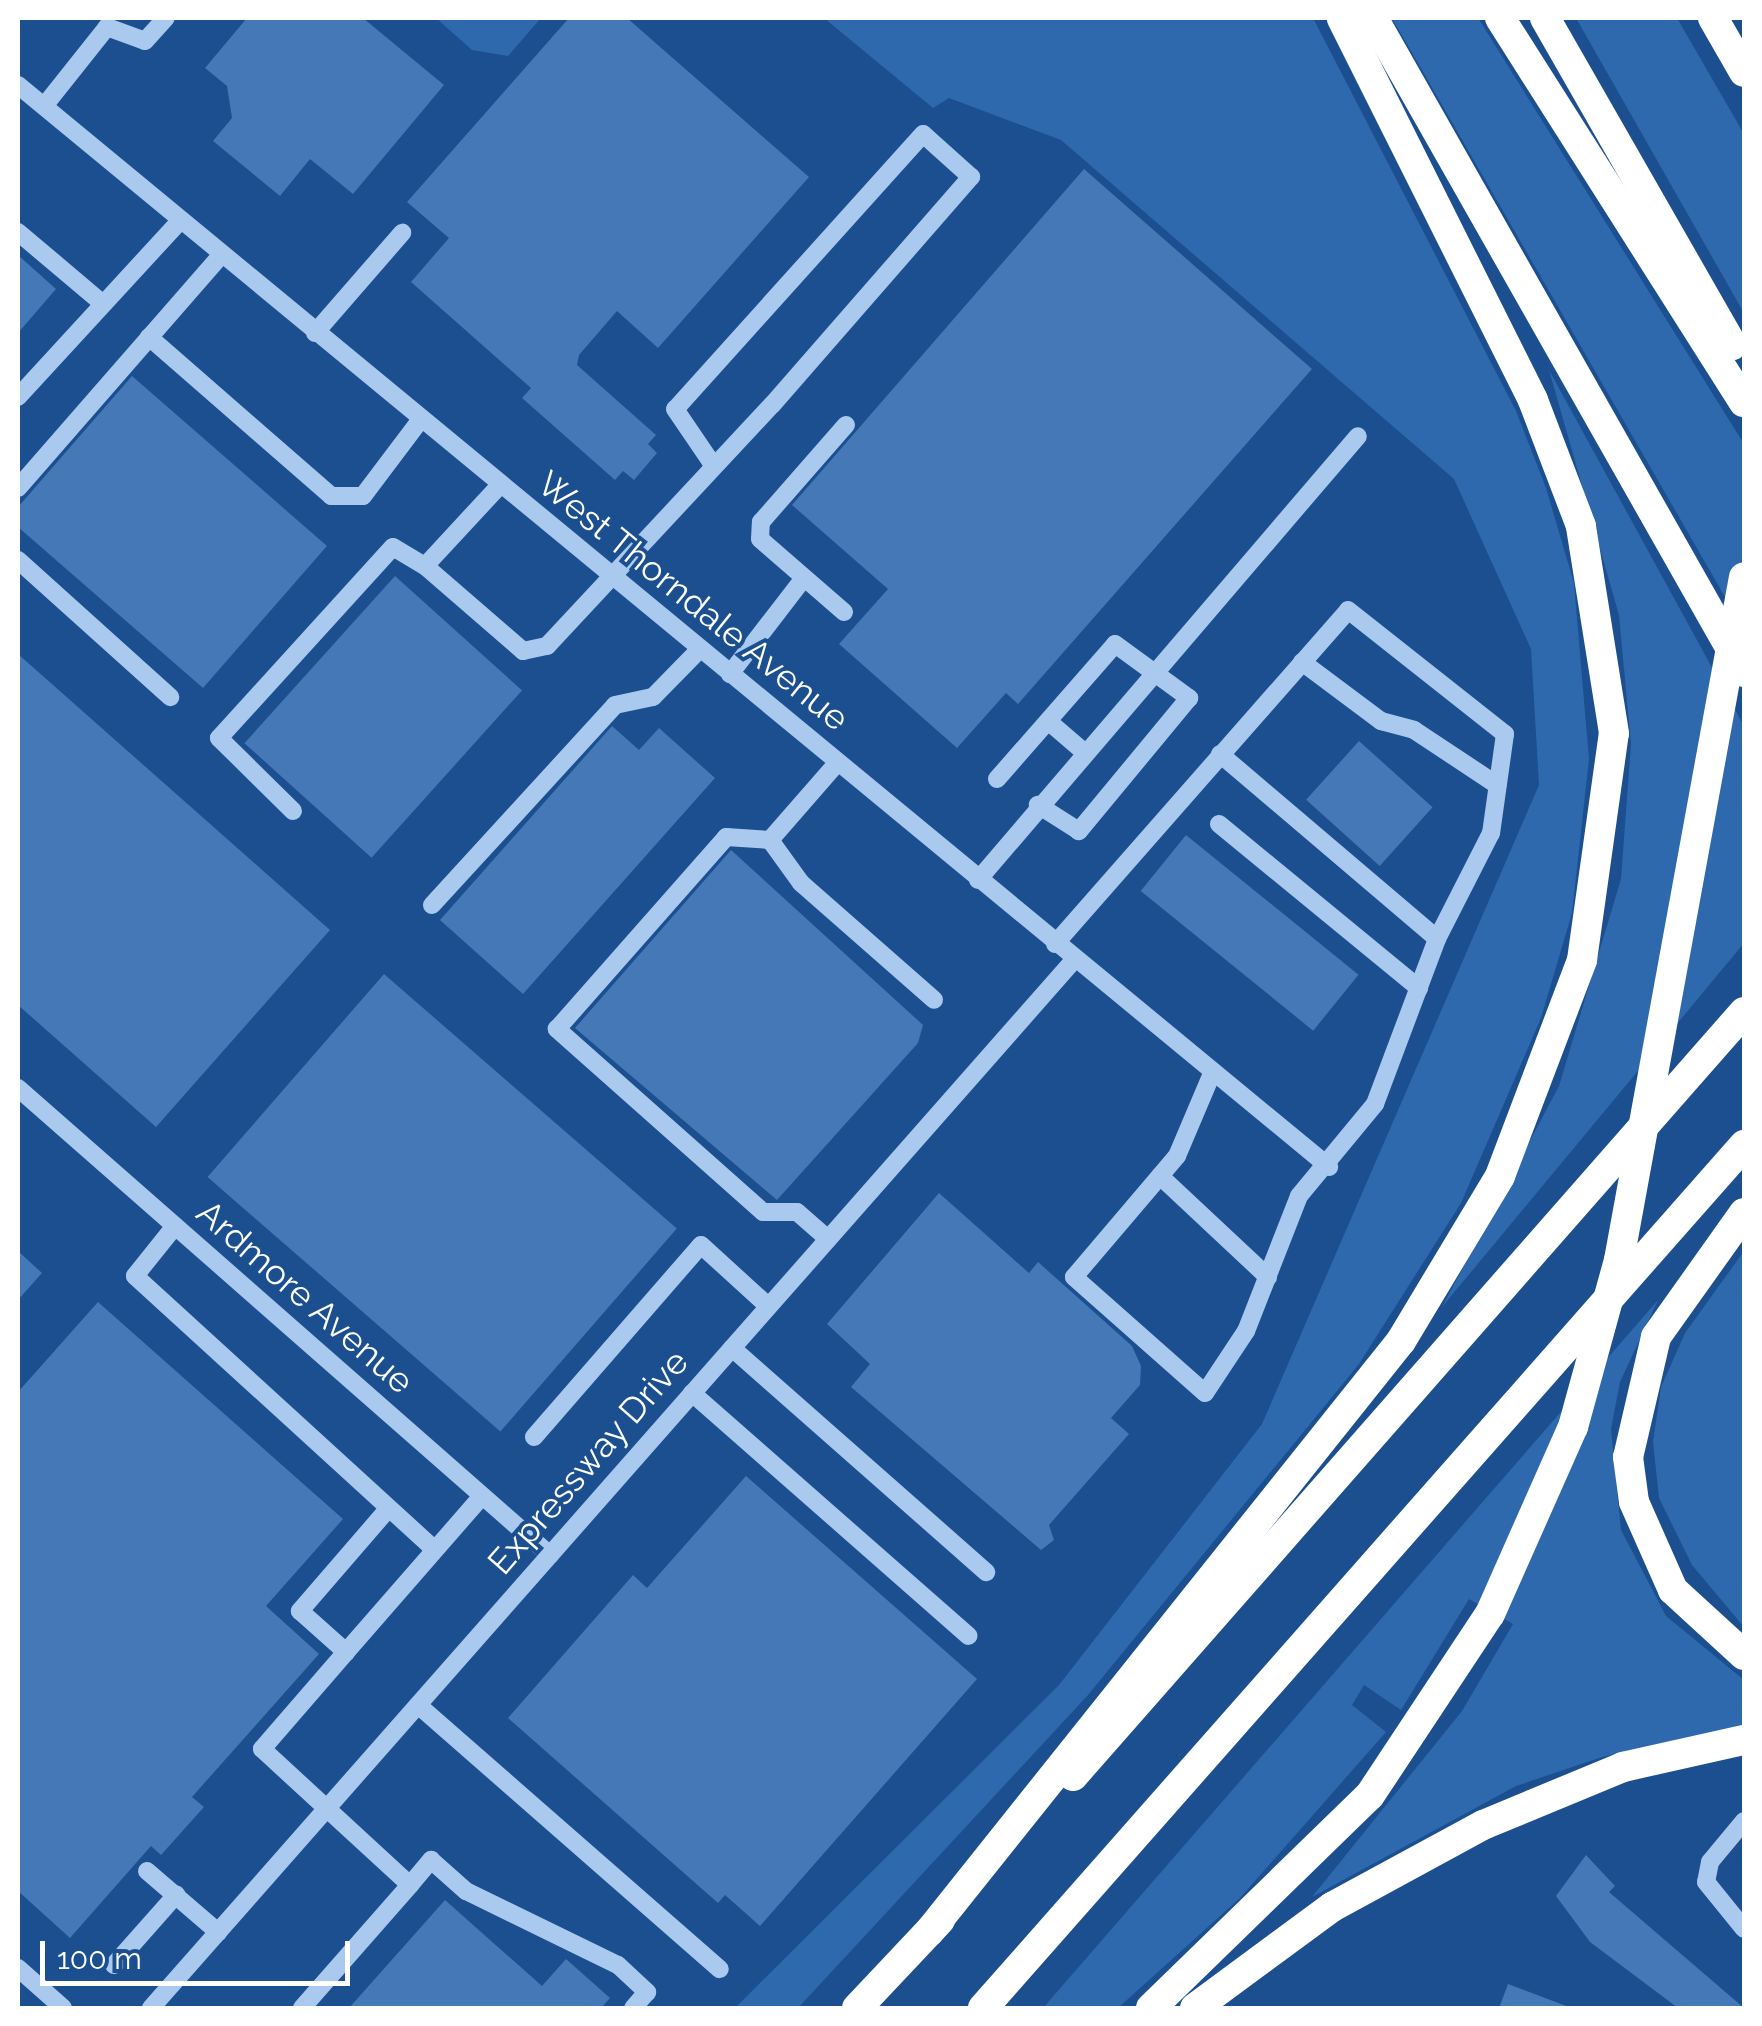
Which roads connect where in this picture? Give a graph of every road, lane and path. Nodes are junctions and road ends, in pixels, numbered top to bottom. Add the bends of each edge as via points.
1 (166, 18) edge
2 (1342, 18) edge
3 (1374, 18) edge
4 (1500, 18) edge
5 (1545, 18) edge
6 (1713, 18) edge
7 (108, 22) edge
8 (1744, 72) edge
9 (18, 85) edge
10 (45, 105) junction
11 (180, 221) junction
12 (18, 232) edge
13 (402, 233) dead end
14 (221, 255) junction
15 (102, 303) junction
16 (315, 333) junction
17 (150, 337) junction
18 (1744, 367) edge
19 (18, 397) edge
20 (1744, 402) edge
21 (421, 419) junction
22 (846, 424) dead end
23 (1358, 436) dead end
24 (713, 465) junction
25 (500, 485) junction
26 (18, 488) edge
27 (18, 560) edge
28 (425, 566) junction
29 (1744, 577) edge
30 (804, 578) junction
31 (614, 579) junction
32 (844, 612) dead end
33 (700, 649) junction
34 (1302, 662) junction
35 (1156, 670) junction
36 (1744, 672) edge
37 (730, 674) junction
38 (170, 697) dead end
39 (1048, 721) junction
40 (1084, 752) junction
41 (1220, 754) junction
42 (838, 762) junction
43 (997, 779) dead end
44 (1498, 785) junction
45 (1038, 805) junction
46 (293, 811) dead end
47 (1219, 824) dead end
48 (770, 840) junction
49 (978, 880) junction
50 (432, 904) dead end
51 (1437, 939) junction
52 (1055, 944) junction
53 (1074, 960) junction
54 (1419, 988) junction
55 (934, 1000) dead end
56 (1744, 1012) edge
57 (1212, 1071) junction
58 (18, 1088) edge
59 (1744, 1146) edge
60 (1329, 1167) junction
61 (1160, 1176) junction
62 (1744, 1213) edge
63 (175, 1226) junction
64 (828, 1238) junction
65 (1268, 1277) junction
66 (768, 1306) junction
67 (732, 1348) junction
68 (692, 1393) junction
69 (534, 1437) dead end
70 (482, 1496) junction
71 (388, 1509) junction
72 (434, 1550) junction
73 (550, 1555) junction
74 (986, 1572) dead end
75 (969, 1636) dead end
76 (346, 1652) junction
77 (1744, 1654) edge
78 (418, 1704) junction
79 (1744, 1740) edge
80 (1744, 1761) edge
81 (327, 1808) junction
82 (1515, 1811) junction
83 (1744, 1820) edge
84 (147, 1871) dead end
85 (410, 1885) junction
86 (176, 1896) junction
87 (1744, 1930) edge
88 (218, 1932) junction
89 (929, 1932) junction
90 (114, 1965) dead end
91 (18, 1968) edge
92 (720, 1969) dead end
93 (63, 2008) edge
94 (151, 2008) edge
95 (302, 2008) edge
96 (633, 2008) edge
97 (857, 2008) edge
98 (983, 2008) edge
99 (1151, 2008) edge
100 (1195, 2008) edge

1 - 7 street via 145,41
2 - 89 highway via 1533,400 1580,526 1614,733 1582,960 1500,1176 1400,1340
3 - 36 highway
4 - 20 highway
5 - 18 highway
6 - 8 highway
7 - 10 street
9 - 10 street, West Thorndale Avenue
10 - 11 street, West Thorndale Avenue
11 - 14 street, West Thorndale Avenue
11 - 15 street
12 - 15 street
13 - 16 street
14 - 16 street, West Thorndale Avenue
14 - 17 street
15 - 19 street
16 - 21 street, West Thorndale Avenue
17 - 21 street via 331,496 362,496
17 - 26 street
21 - 25 street, West Thorndale Avenue
22 - 30 street via 761,522 760,539
23 - 35 street
24 - 24 street via 971,177 923,134 675,410
24 - 31 street
25 - 28 street
25 - 31 street, West Thorndale Avenue
27 - 38 street
28 - 31 street via 523,650 547,646
28 - 46 street via 394,547 219,738
29 - 99 highway, bridge via 1619,1260 1573,1427 1490,1614 1370,1796
30 - 32 street
30 - 37 street
31 - 33 street, West Thorndale Avenue
33 - 37 street, West Thorndale Avenue
33 - 50 street via 653,696 614,705
34 - 41 street
34 - 44 street via 1381,722 1414,730
34 - 44 street via 1348,610 1505,734
35 - 39 street via 1115,644
35 - 40 street
35 - 45 street via 1190,698 1079,831
37 - 42 street, West Thorndale Avenue
39 - 40 street
39 - 43 street
40 - 45 street
41 - 51 street
41 - 52 street
42 - 48 street
42 - 49 street, West Thorndale Avenue
44 - 51 street via 1490,833
45 - 49 street
47 - 54 street
48 - 55 street via 800,882
48 - 64 street via 726,837 556,1029 764,1212 797,1212
49 - 52 street, West Thorndale Avenue
51 - 54 street
52 - 53 street, West Thorndale Avenue
53 - 57 street, West Thorndale Avenue
53 - 64 street, Expressway Drive
54 - 60 street via 1375,1104
56 - 89 highway
57 - 60 street, West Thorndale Avenue
57 - 61 street
58 - 63 street, Ardmore Avenue
59 - 98 highway
60 - 65 street via 1299,1196
61 - 65 street
61 - 65 street via 1074,1276 1205,1394 1246,1331
62 - 77 highway via 1656,1337 1628,1457 1634,1502 1672,1590
63 - 70 street, Ardmore Avenue
63 - 71 street via 135,1276
64 - 66 street, Expressway Drive
66 - 67 street, Expressway Drive
66 - 69 street via 701,1245
67 - 68 street, Expressway Drive
67 - 74 street
68 - 73 street, Expressway Drive
68 - 75 street
70 - 72 street
70 - 73 street, Ardmore Avenue
71 - 72 street
71 - 76 street via 300,1611
72 - 76 street
73 - 78 street, Expressway Drive
76 - 81 street via 262,1748
78 - 81 street, Expressway Drive
78 - 92 street
79 - 82 highway via 1622,1768
80 - 82 highway
81 - 85 street
81 - 88 street, Expressway Drive
82 - 100 highway via 1370,1883
83 - 87 street via 1706,1876 1714,1900
84 - 86 street
85 - 95 street
85 - 96 street via 431,1860 466,1891 618,1965 647,1992
86 - 88 street
86 - 90 street
88 - 94 street, Expressway Drive
89 - 97 highway
91 - 93 street

